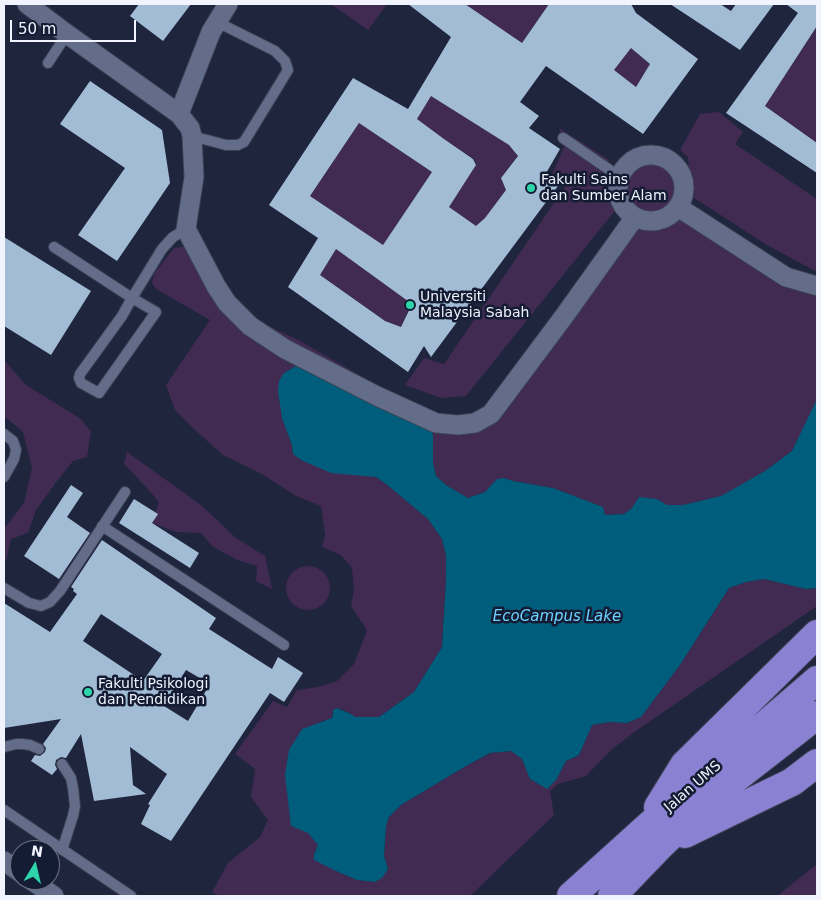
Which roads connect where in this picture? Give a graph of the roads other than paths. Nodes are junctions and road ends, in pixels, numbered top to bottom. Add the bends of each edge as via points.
1 (28, 4) edge
2 (228, 4) edge
3 (216, 22) junction
4 (67, 34) junction
5 (48, 63) dead end
6 (179, 114) junction
7 (192, 136) junction
8 (563, 138) dead end
9 (620, 177) junction
10 (678, 207) junction
11 (635, 217) junction
12 (186, 229) junction
13 (54, 247) dead end
14 (817, 286) edge
15 (132, 298) junction
16 (4, 434) edge
17 (4, 477) edge
18 (125, 492) dead end
19 (102, 526) junction
20 (4, 588) edge
21 (817, 634) edge
22 (284, 645) dead end
23 (817, 680) edge
24 (817, 716) edge
25 (4, 748) edge
26 (40, 749) dead end
27 (817, 763) edge
28 (62, 764) dead end
29 (4, 810) edge
30 (653, 837) junction
31 (62, 850) junction
32 (131, 896) edge
33 (571, 896) edge
34 (612, 896) edge

1 - 4 street
2 - 3 street
3 - 6 street
3 - 7 lane via 275,51 285,61 288,70 244,142 226,145
4 - 5 lane
4 - 6 street
6 - 7 street
7 - 12 street via 194,177
8 - 9 lane
9 - 10 street via 632,160 641,156 662,156 671,161 682,178 684,188
9 - 11 street via 620,200
10 - 11 street via 671,214 654,221
10 - 14 street via 786,277
11 - 12 street via 491,414 475,422 458,425 436,423 378,396 285,349 250,326 227,303
12 - 15 lane via 162,249
13 - 15 lane
15 - 15 lane via 156,312 99,393 81,383 80,374
16 - 17 lane via 16,450
18 - 19 lane
19 - 20 lane via 50,602 41,606 30,603
19 - 22 lane
21 - 30 highway via 684,765
23 - 30 highway, Jalan UMS
24 - 30 highway, Jalan UMS via 712,797
25 - 26 lane via 22,744
27 - 30 highway via 792,782
28 - 31 lane via 71,778 75,806
29 - 31 lane
30 - 33 highway, Jalan UMS
30 - 34 highway, Jalan UMS
31 - 32 lane

